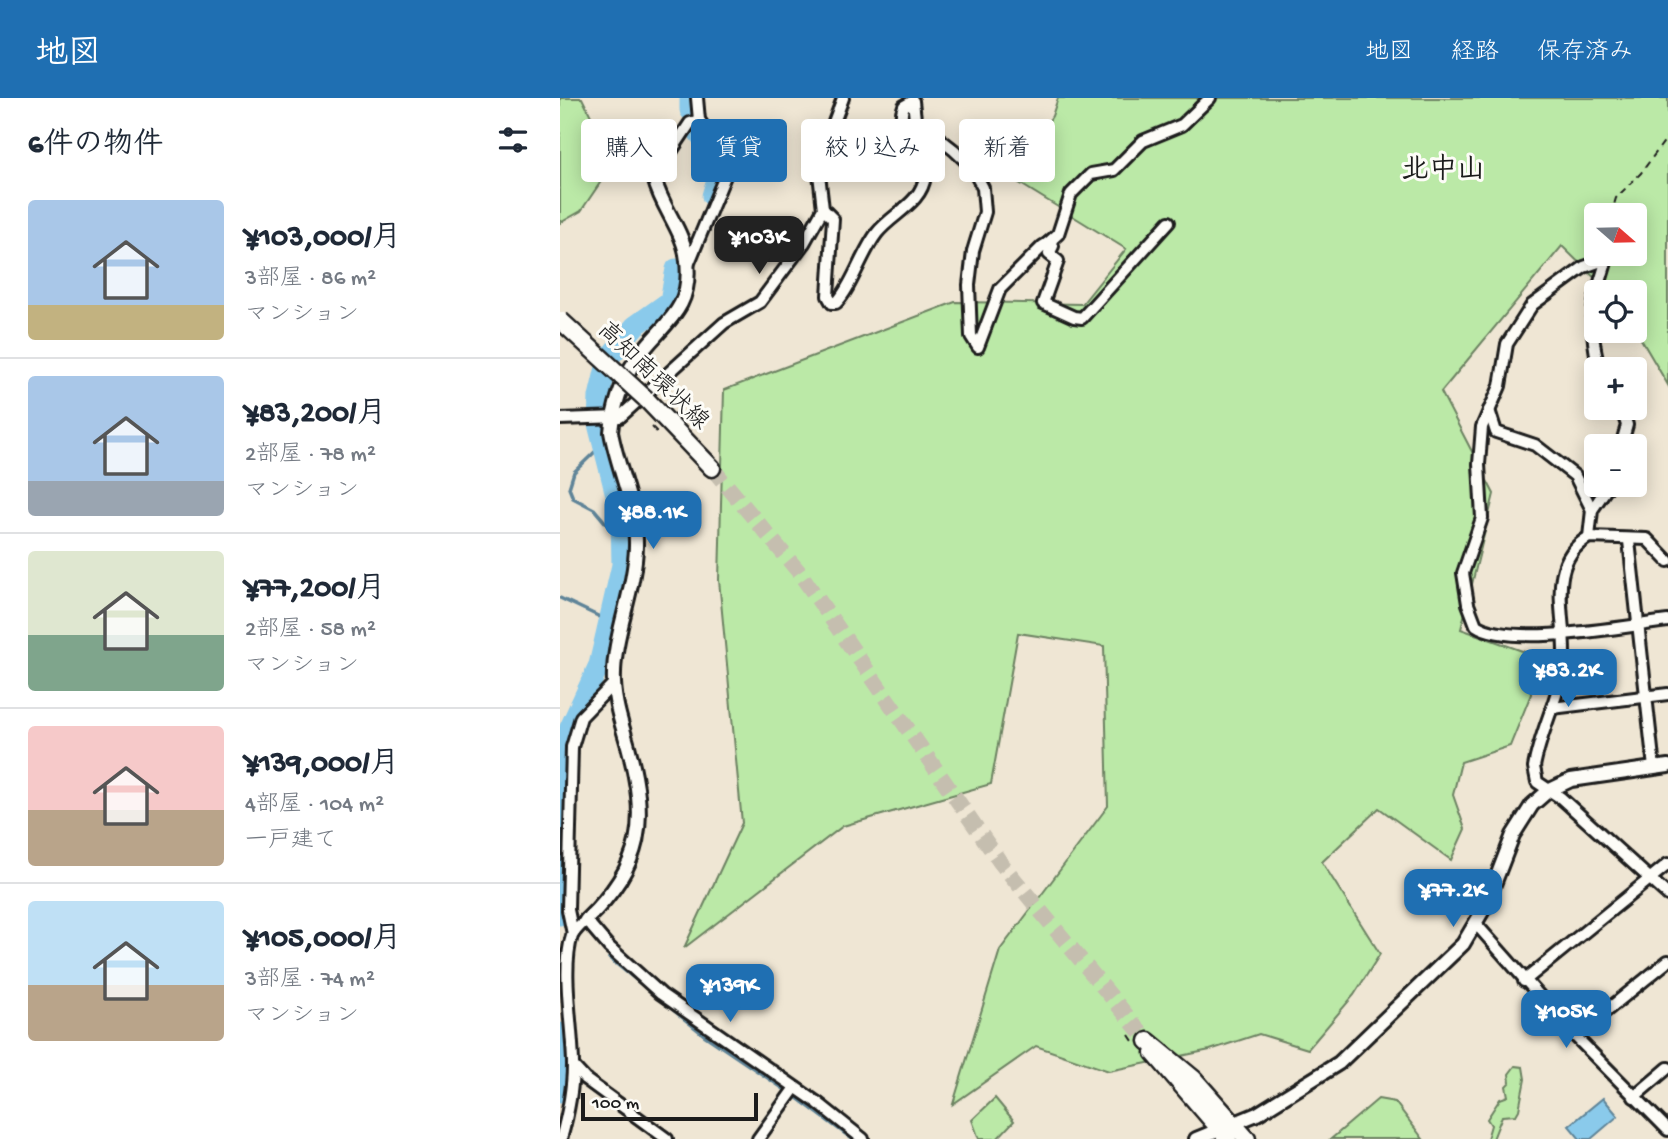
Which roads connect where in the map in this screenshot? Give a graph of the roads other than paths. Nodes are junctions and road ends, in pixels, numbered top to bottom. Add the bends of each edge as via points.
1 (696, 98) edge
2 (844, 98) edge
3 (1210, 98) edge
4 (699, 119) edge
5 (691, 123) edge
6 (677, 143) edge
7 (655, 182) edge
8 (723, 182) edge
9 (823, 209) junction
10 (1169, 222) dead end
11 (1048, 243) junction
12 (688, 265) junction
13 (1600, 280) edge
14 (560, 320) edge
15 (1489, 410) junction
16 (602, 417) junction
17 (560, 419) edge
18 (1496, 432) junction
19 (1480, 440) junction
20 (712, 468) tunnel mouth
21 (1601, 497) edge
22 (1592, 510) junction
23 (1589, 537) junction
24 (1629, 541) junction
25 (1668, 561) edge
26 (1668, 621) edge
27 (1637, 625) junction
28 (1564, 633) junction
29 (614, 682) junction
30 (1668, 694) edge
31 (1645, 697) junction
32 (1552, 708) junction
33 (1668, 766) edge
34 (1654, 768) junction
35 (1548, 791) junction
36 (1668, 864) edge
37 (1649, 879) junction
38 (1668, 895) edge
39 (564, 909) edge
40 (586, 920) junction
41 (1476, 924) junction
42 (573, 934) junction
43 (1668, 961) edge
44 (1524, 981) junction
45 (1575, 1036) junction
46 (1144, 1037) tunnel mouth
47 (573, 1066) junction
48 (1668, 1068) edge
49 (567, 1078) edge
50 (794, 1089) junction
51 (1634, 1097) junction
52 (1668, 1130) edge
53 (1227, 1131) edge
54 (861, 1138) edge
55 (561, 1139) edge
56 (667, 1139) edge
57 (758, 1139) edge
58 (1196, 1139) edge
59 (1247, 1139) edge

1 - 4 street
2 - 9 street via 818,165
3 - 11 street via 1182,125 1137,146 1114,170 1091,174 1071,194 1058,234
5 - 6 street
7 - 12 street
8 - 12 street
9 - 11 street via 833,219 828,290 829,300 836,303 876,235 920,190 924,161 901,118 904,106 913,101 916,128 954,150 974,170 983,188 985,212 969,274 971,336 976,346 981,346 1000,289
9 - 16 street via 760,302 724,323 620,417
10 - 11 street via 1082,318 1043,303 1058,261 1049,254 1053,246
12 - 16 street via 681,307 635,362
13 - 15 street via 1607,259 1584,267 1524,313 1507,344 1500,386
14 - 20 main road, 高知南環状線, bridge
15 - 18 street
15 - 19 street
16 - 17 street
16 - 29 street via 628,494 636,538
18 - 19 street
18 - 22 street via 1535,445 1575,476
19 - 28 street via 1482,518 1463,579 1475,622 1480,628 1505,635
21 - 22 street
22 - 23 street
23 - 24 street
23 - 28 street via 1566,564 1560,583
24 - 25 street via 1647,539
24 - 27 street
26 - 27 street
27 - 28 street
27 - 31 street
28 - 32 street via 1563,667
29 - 39 street via 581,717 572,747
29 - 40 street via 638,782 638,838 628,868
30 - 31 street
31 - 32 street
31 - 34 street
32 - 35 street via 1534,767 1537,782
33 - 34 street
34 - 35 street via 1571,780
35 - 37 street
35 - 41 street via 1532,805 1513,835
36 - 37 street
37 - 38 street
37 - 44 street
39 - 42 street
40 - 42 street
40 - 50 street via 608,947 661,994
41 - 44 street
41 - 53 street via 1463,944 1347,1057
42 - 47 street via 568,988
43 - 45 street
44 - 45 street
45 - 51 street
46 - 53 main road via 1156,1056
47 - 49 street
47 - 56 street
48 - 51 street
49 - 55 street
50 - 54 street
50 - 57 street
51 - 52 street
53 - 58 street
53 - 59 main road

